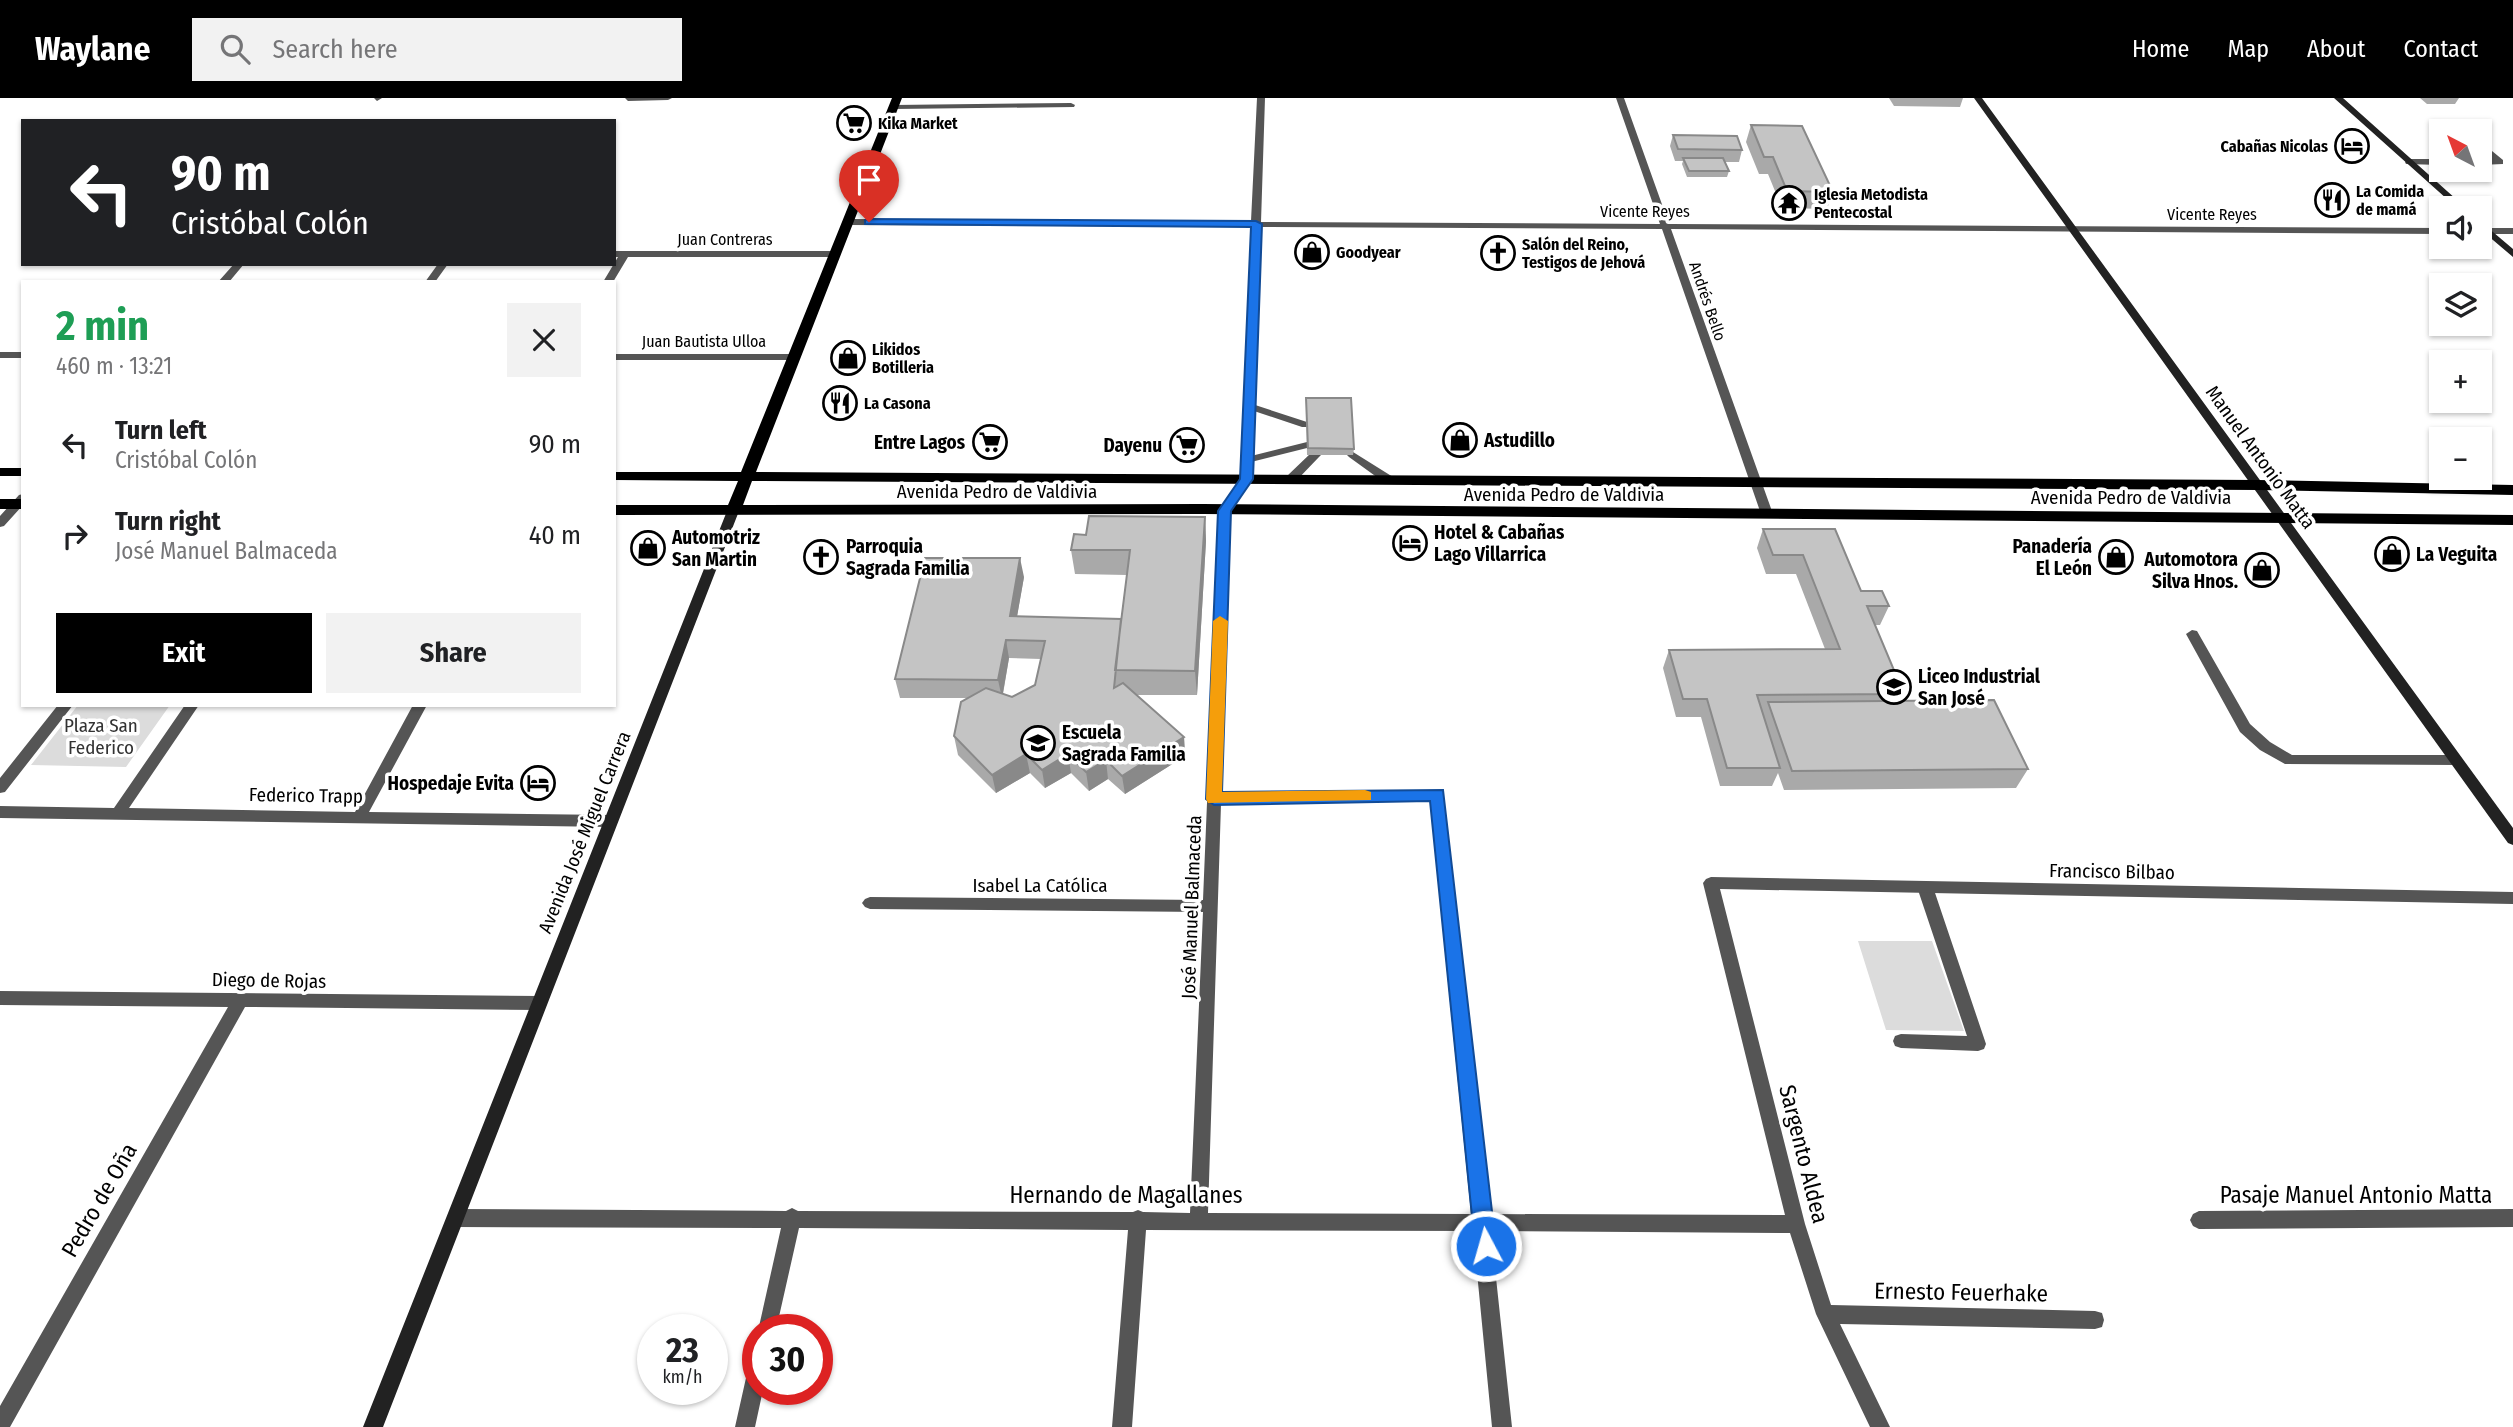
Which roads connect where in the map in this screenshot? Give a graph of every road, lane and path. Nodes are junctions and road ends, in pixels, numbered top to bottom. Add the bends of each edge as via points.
1 (668, 98) edge
2 (1261, 98) edge
3 (1620, 98) edge
4 (1978, 98) edge
5 (2338, 98) edge
6 (628, 99) edge
7 (895, 102) edge
8 (1071, 105) dead end
9 (2492, 155) edge
10 (2409, 162) junction
11 (2429, 162) edge
12 (2492, 162) edge
13 (2448, 196) edge
14 (848, 222) junction
15 (1256, 224) junction
16 (1665, 226) junction
17 (2073, 229) junction
18 (2492, 230) edge
19 (2429, 231) edge
20 (2513, 231) edge
21 (2492, 237) edge
22 (620, 254) edge
23 (835, 254) junction
24 (2513, 254) edge
25 (237, 266) edge
26 (225, 280) edge
27 (0, 355) edge
28 (21, 355) edge
29 (616, 357) edge
30 (794, 357) junction
31 (1249, 406) junction
32 (1307, 425) edge
33 (1353, 455) edge
34 (1247, 460) junction
35 (0, 472) edge
36 (21, 472) edge
37 (616, 476) edge
38 (747, 477) junction
39 (1246, 479) junction
40 (1291, 479) junction
41 (1389, 480) junction
42 (1756, 483) junction
43 (2258, 485) junction
44 (2513, 490) edge
45 (21, 502) edge
46 (0, 504) edge
47 (616, 510) edge
48 (733, 511) junction
49 (1225, 511) junction
50 (1767, 514) junction
51 (2281, 517) junction
52 (2513, 520) edge
53 (0, 523) edge
54 (2192, 634) dead end
55 (64, 707) edge
56 (191, 707) edge
57 (419, 707) edge
58 (2456, 760) junction
59 (0, 789) edge
60 (1214, 799) junction
61 (0, 812) edge
62 (118, 813) junction
63 (360, 815) junction
64 (611, 821) junction
65 (2513, 839) edge
66 (1711, 883) joint
67 (1925, 887) junction
68 (2513, 898) edge
69 (870, 903) dead end
70 (1210, 906) junction
71 (0, 998) edge
72 (241, 1000) junction
73 (538, 1003) junction
74 (1901, 1041) dead end
75 (792, 1217) junction
76 (456, 1218) junction
77 (2513, 1218) edge
78 (1138, 1219) junction
79 (1199, 1220) junction
80 (2199, 1220) dead end
81 (1483, 1221) junction
82 (1796, 1224) junction
83 (771, 1314) edge
84 (1825, 1314) junction
85 (2095, 1320) dead end
86 (750, 1405) edge
87 (0, 1425) edge
88 (373, 1427) edge
89 (745, 1427) edge
90 (1122, 1427) edge
91 (1503, 1427) edge
92 (1880, 1427) edge

1 - 6 street
2 - 15 street
3 - 16 street, Andrés Bello
4 - 17 street, Manuel Antonio Matta
5 - 10 street
7 - 8 street
7 - 14 main road, Avenida José Miguel Carrera
9 - 12 street via 2500,162
10 - 11 street
10 - 13 street
14 - 15 street, Vicente Reyes
14 - 23 main road, Avenida José Miguel Carrera
15 - 16 street, Vicente Reyes
15 - 31 street
16 - 17 street, Vicente Reyes
16 - 42 street, Andrés Bello
17 - 19 street, Vicente Reyes
17 - 43 street, Manuel Antonio Matta
18 - 20 street
21 - 24 street
22 - 23 street, Juan Contreras
23 - 30 main road, Avenida José Miguel Carrera
25 - 26 street
27 - 28 street
29 - 30 street, Juan Bautista Ulloa
30 - 38 main road, Avenida José Miguel Carrera
31 - 32 street
31 - 34 street
33 - 41 street
34 - 39 street
34 - 40 street via 1311,450
35 - 36 main road
37 - 38 main road, Avenida Pedro de Valdivia
38 - 39 main road, Avenida Pedro de Valdivia
38 - 48 main road, Avenida José Miguel Carrera
39 - 40 main road, Avenida Pedro de Valdivia
39 - 49 street
40 - 41 main road, Avenida Pedro de Valdivia
41 - 42 main road, Avenida Pedro de Valdivia
42 - 43 main road, Avenida Pedro de Valdivia
42 - 50 street, Andrés Bello
43 - 44 main road, Avenida Pedro de Valdivia
43 - 51 street, Manuel Antonio Matta
45 - 46 main road
45 - 53 street
47 - 48 main road, Avenida Pedro de Valdivia
48 - 49 main road, Avenida Pedro de Valdivia
48 - 64 street, Avenida José Miguel Carrera
49 - 50 main road, Avenida Pedro de Valdivia
49 - 60 street, José Manuel Balmaceda
50 - 51 main road, Avenida Pedro de Valdivia
51 - 52 main road, Avenida Pedro de Valdivia
51 - 58 street, Manuel Antonio Matta
54 - 58 street via 2245,728 2290,760
55 - 59 street
56 - 62 street
57 - 63 street
58 - 65 street, Manuel Antonio Matta
60 - 70 street, José Manuel Balmaceda
60 - 81 street via 1437,795
61 - 62 street, Federico Trapp
62 - 63 street, Federico Trapp
63 - 64 street, Federico Trapp
64 - 73 street, Avenida José Miguel Carrera
66 - 67 street, Francisco Bilbao
66 - 82 street, Sargento Aldea
67 - 68 street, Francisco Bilbao
67 - 74 street via 1978,1044
69 - 70 street, Isabel La Católica
70 - 79 street, José Manuel Balmaceda
71 - 72 street, Diego de Rojas
72 - 73 street, Diego de Rojas
72 - 87 street, Pedro de Oña
73 - 76 street, Avenida José Miguel Carrera
75 - 76 street, Hernando de Magallanes
75 - 78 street, Hernando de Magallanes
75 - 83 street
76 - 88 street, Avenida José Miguel Carrera
77 - 80 street, Pasaje Manuel Antonio Matta
78 - 79 street, Hernando de Magallanes
78 - 90 street
79 - 81 street, Hernando de Magallanes
81 - 82 street, Hernando de Magallanes
81 - 91 street
82 - 84 street, Sargento Aldea
84 - 85 street, Ernesto Feuerhake
84 - 92 street, Sargento Aldea
86 - 89 street

